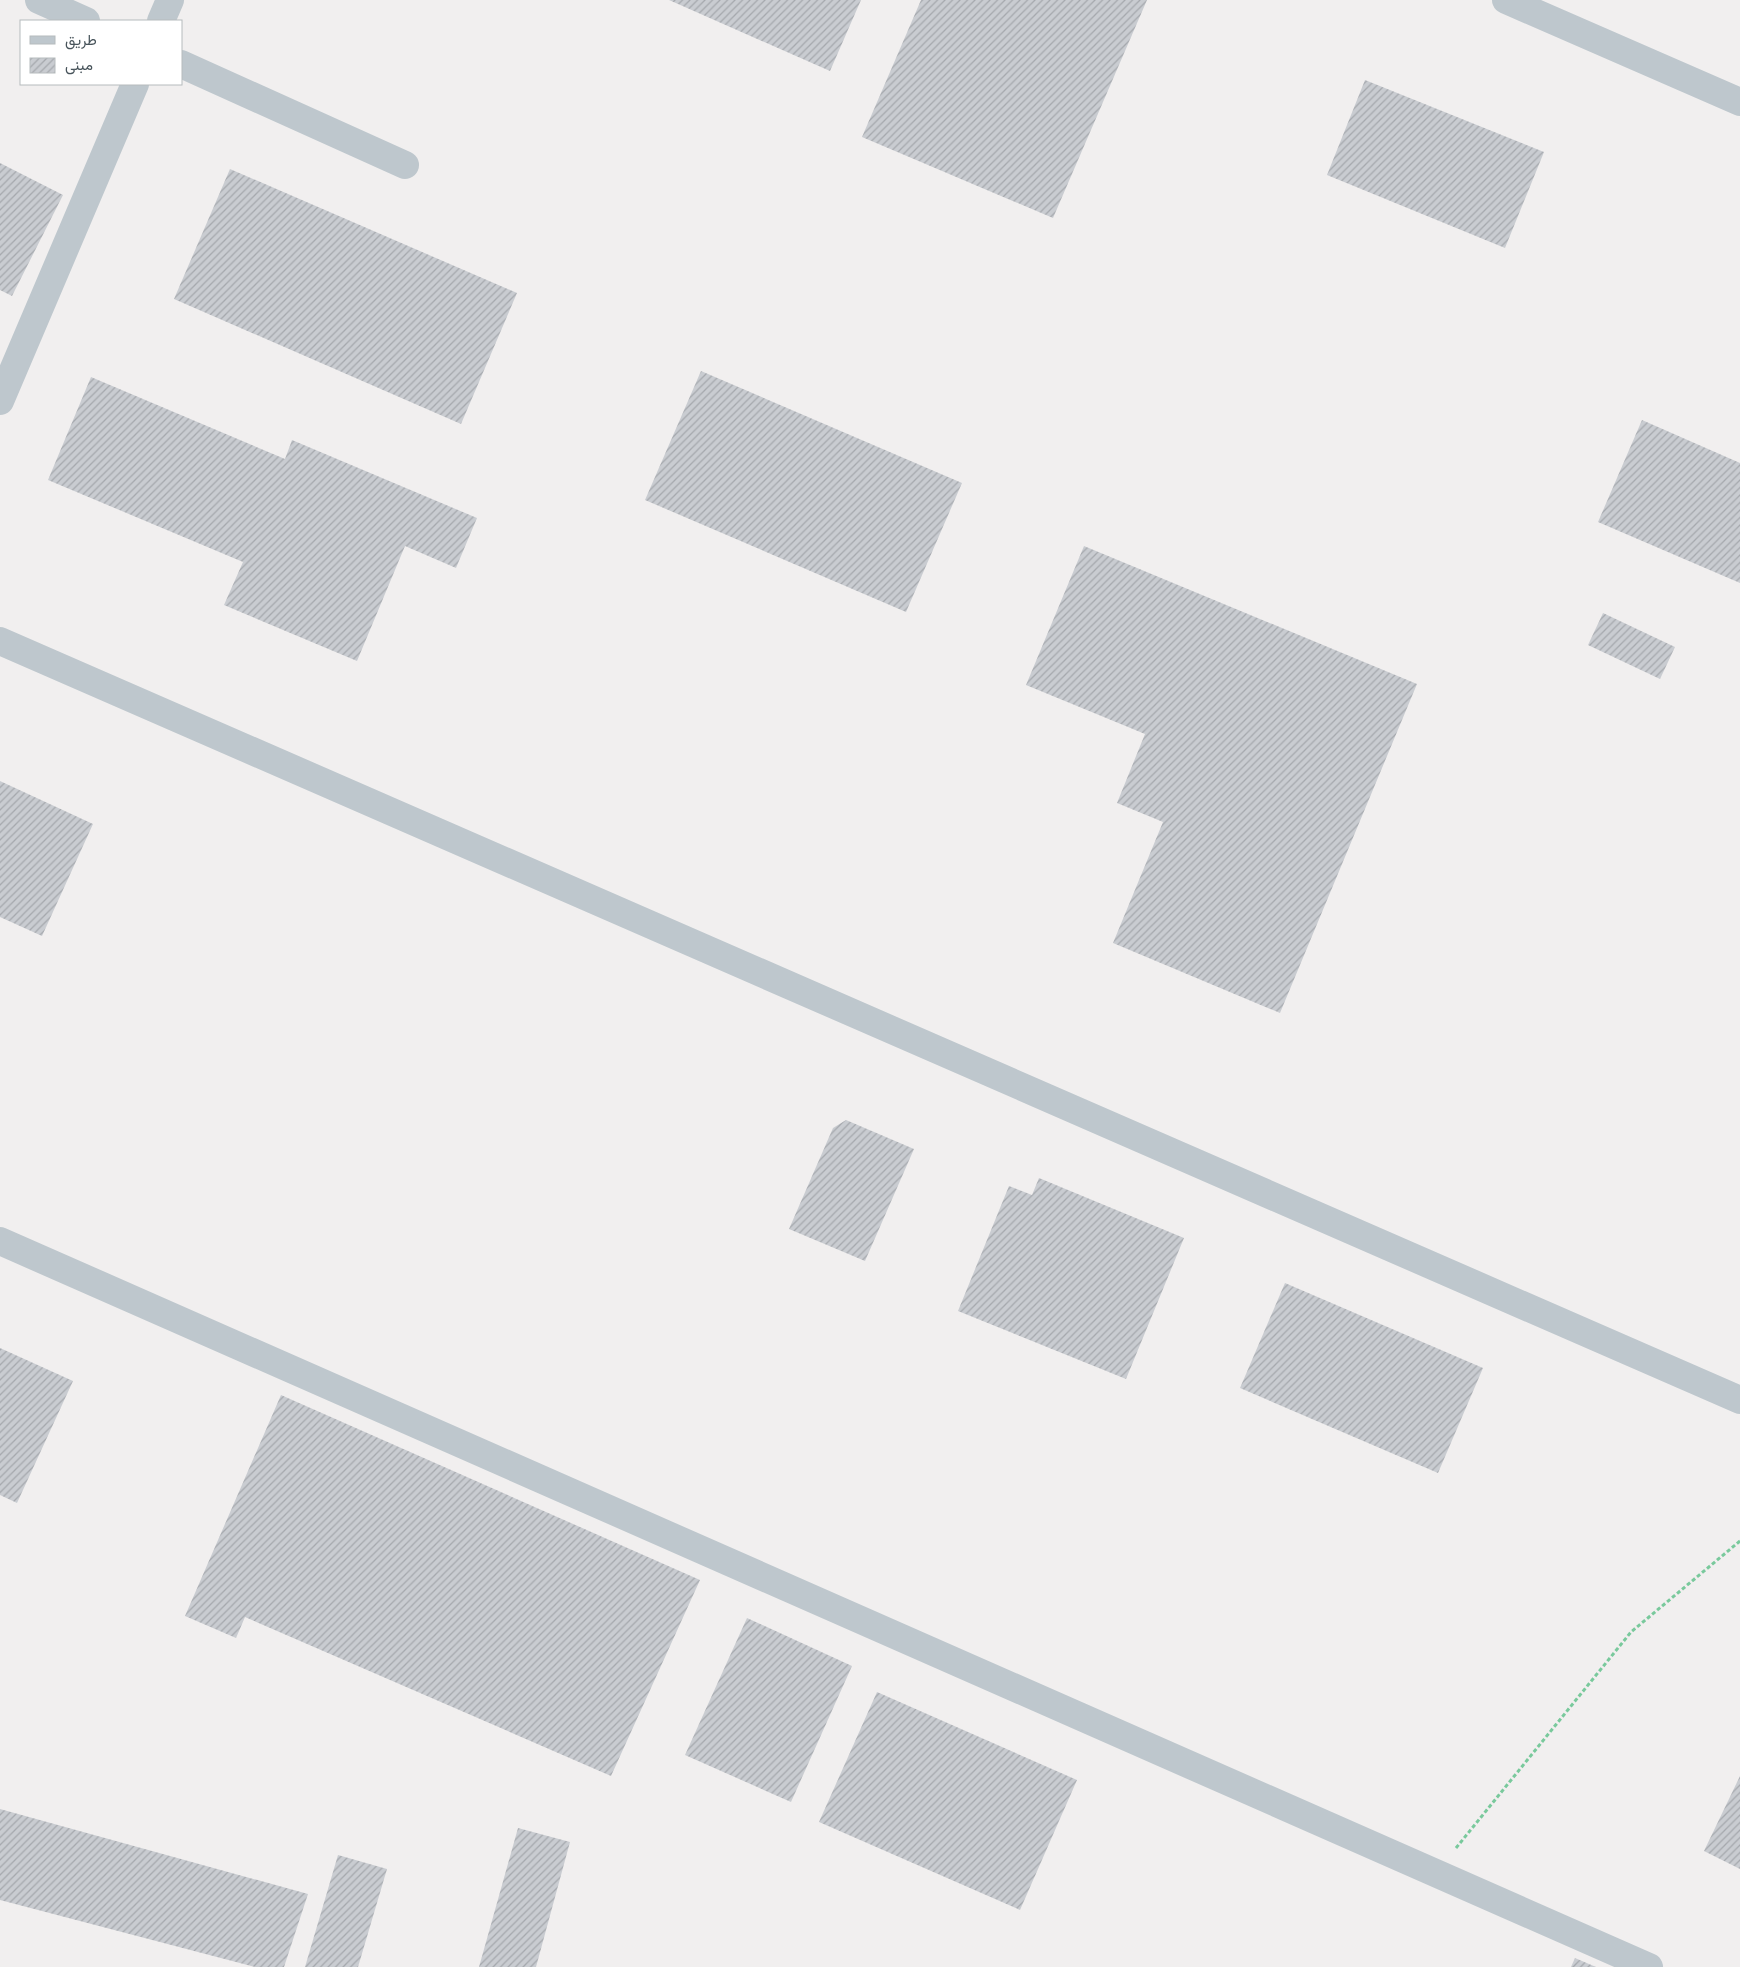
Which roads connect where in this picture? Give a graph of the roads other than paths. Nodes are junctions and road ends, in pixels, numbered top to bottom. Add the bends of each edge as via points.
1 (39, 0) edge
2 (170, 0) edge
3 (1506, 0) edge
4 (84, 20) edge
5 (162, 20) edge
6 (182, 64) edge
7 (135, 85) edge
8 (1740, 102) edge
9 (405, 165) dead end
10 (0, 401) edge
11 (0, 641) edge
12 (0, 1241) edge
13 (1740, 1400) edge
14 (1649, 1967) edge

1 - 4 street
2 - 5 street
3 - 8 street
6 - 9 street
7 - 10 street
11 - 13 street
12 - 14 street

